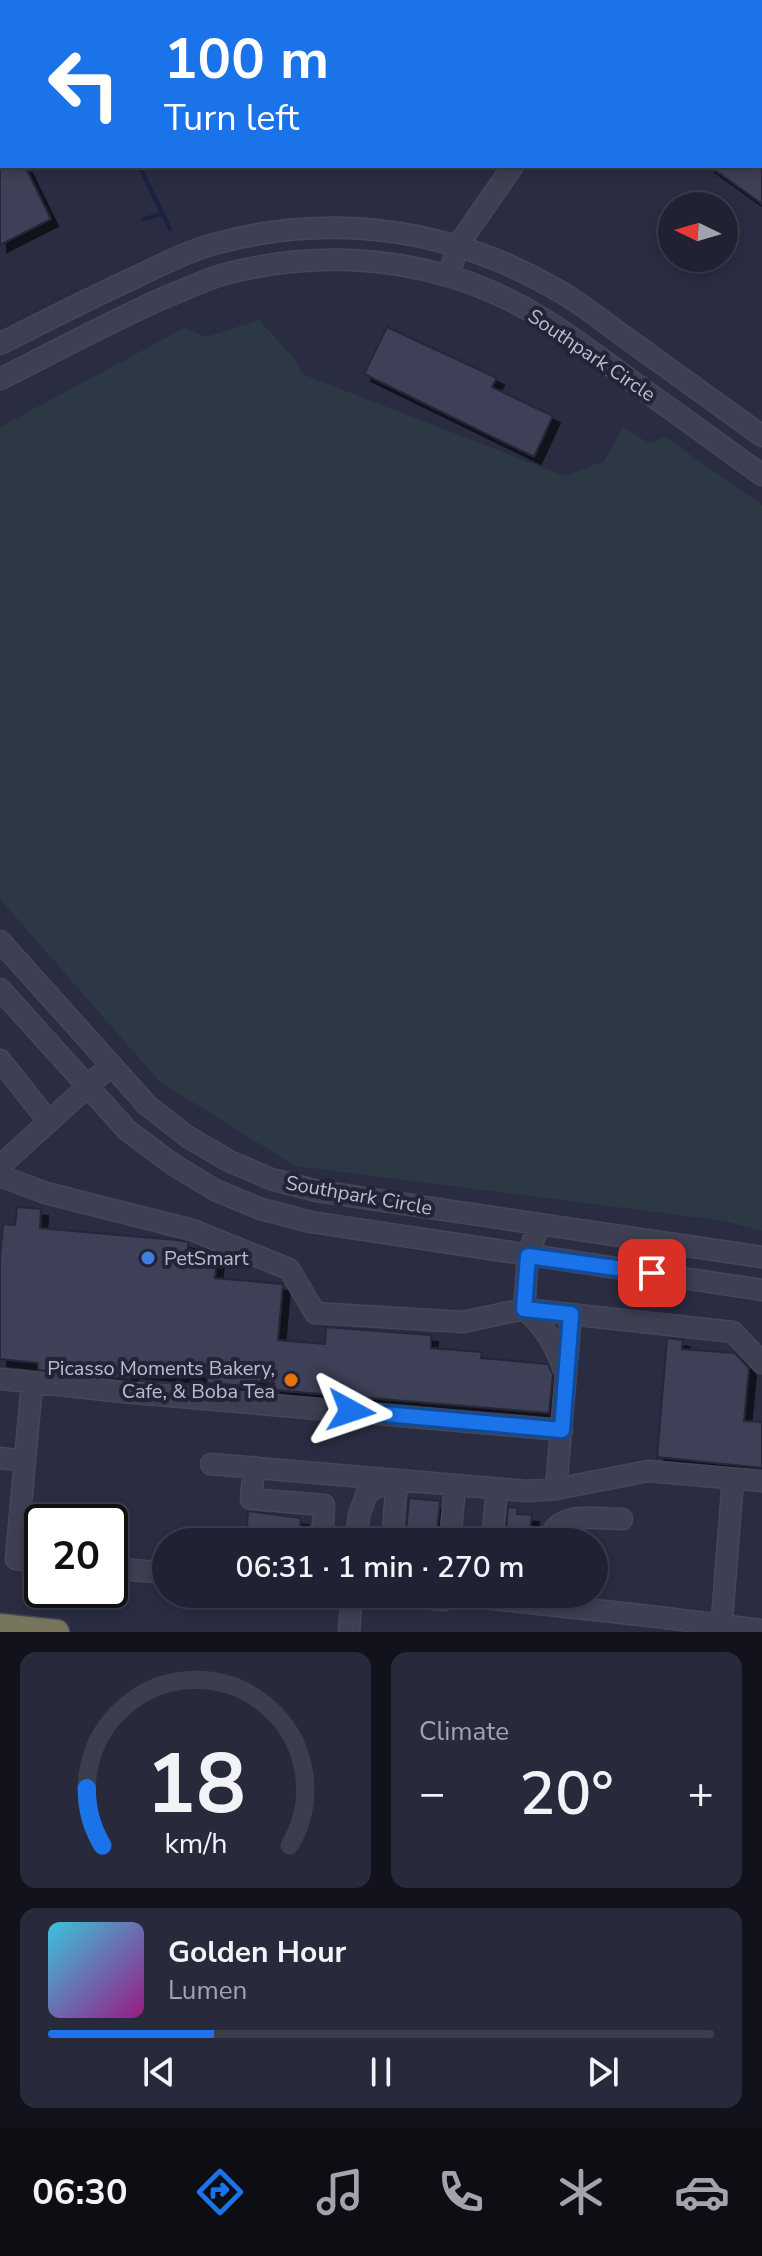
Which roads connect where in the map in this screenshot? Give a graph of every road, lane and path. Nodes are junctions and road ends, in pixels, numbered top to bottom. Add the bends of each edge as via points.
1 (512, 168) edge
2 (458, 245) junction
3 (449, 275) junction
4 (118, 285) junction
5 (130, 313) junction
6 (0, 344) edge
7 (0, 379) edge
8 (762, 436) edge
9 (762, 475) edge
10 (0, 941) edge
11 (0, 989) edge
12 (0, 1060) edge
13 (110, 1066) junction
14 (87, 1087) junction
15 (49, 1122) junction
16 (0, 1166) edge
17 (0, 1176) edge
18 (539, 1224) junction
19 (528, 1256) junction
20 (762, 1257) edge
21 (762, 1290) edge
22 (524, 1309) junction
23 (571, 1314) junction
24 (762, 1363) edge
25 (565, 1372) junction
26 (0, 1379) edge
27 (32, 1383) junction
28 (562, 1430) junction
29 (0, 1458) edge
30 (24, 1461) junction
31 (211, 1464) dead end
32 (254, 1467) junction
33 (733, 1479) junction
34 (394, 1480) junction
35 (762, 1481) edge
36 (455, 1485) junction
37 (497, 1489) junction
38 (556, 1489) junction
39 (622, 1519) dead end
40 (323, 1528) edge
41 (358, 1528) edge
42 (392, 1528) edge
43 (451, 1528) edge
44 (493, 1528) edge
45 (556, 1528) edge
46 (24, 1560) edge
47 (128, 1570) edge
48 (152, 1572) edge
49 (351, 1608) edge
50 (595, 1608) edge
51 (0, 1626) edge
52 (721, 1628) edge
53 (762, 1630) edge
54 (57, 1632) edge
55 (349, 1632) edge

1 - 2 street
2 - 3 street
2 - 4 street, Southpark Circle via 410,234 319,227 213,244
2 - 8 street, Southpark Circle via 560,292
3 - 5 street, Southpark Circle via 360,259 321,259 222,275
3 - 9 street, Southpark Circle via 544,319
4 - 5 street
4 - 6 street, Southpark Circle
5 - 7 street, Southpark Circle
10 - 13 street, Southpark Circle
11 - 14 street, Southpark Circle
12 - 15 street
13 - 14 street
13 - 18 street, Southpark Circle via 148,1106 188,1137 271,1179 317,1191
14 - 15 street
14 - 19 street, Southpark Circle via 127,1130 171,1163 215,1190 261,1209 311,1222
15 - 16 street
17 - 22 street via 192,1230 289,1269 315,1313 463,1322
18 - 19 street
18 - 20 street, Southpark Circle
19 - 21 street, Southpark Circle
19 - 22 street
22 - 23 street
22 - 25 street via 552,1338
23 - 24 street via 733,1332
23 - 25 street
25 - 28 street
26 - 27 street
27 - 28 street
27 - 30 street
28 - 38 street
29 - 30 street
30 - 46 street via 16,1559
31 - 32 street
32 - 34 street
32 - 40 street via 251,1499 324,1505
33 - 35 street
33 - 38 street via 648,1471
33 - 52 street
34 - 36 street
34 - 41 street via 367,1493
34 - 42 street
36 - 37 street
36 - 43 street
37 - 38 street
37 - 44 street
39 - 45 street via 572,1518
47 - 48 street
49 - 55 street
50 - 52 street
51 - 54 highway
52 - 53 street

